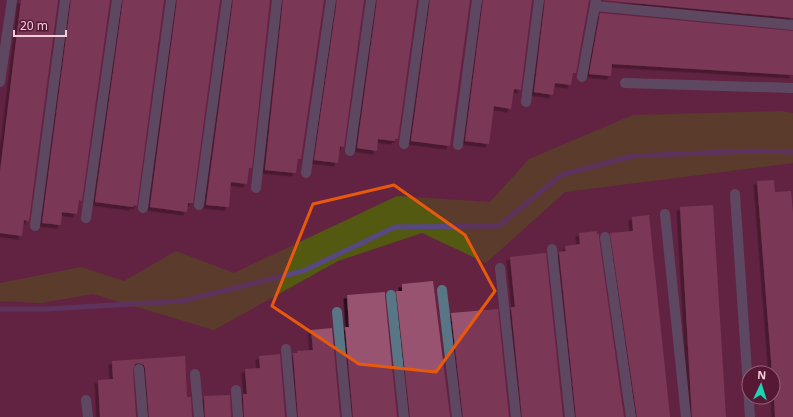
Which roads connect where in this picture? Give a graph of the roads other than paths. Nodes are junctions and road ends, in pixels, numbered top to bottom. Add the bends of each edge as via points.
1 (12, 0) edge
2 (65, 0) edge
3 (117, 0) edge
4 (171, 0) edge
5 (227, 0) edge
6 (277, 0) edge
7 (331, 0) edge
8 (371, 0) edge
9 (424, 0) edge
10 (477, 0) edge
11 (540, 0) edge
12 (595, 3) edge
13 (793, 24) edge
14 (582, 77) dead end
15 (0, 82) edge
16 (625, 83) dead end
17 (793, 88) edge
18 (526, 102) dead end
19 (404, 144) dead end
20 (458, 145) dead end
21 (350, 151) dead end
22 (306, 173) dead end
23 (256, 188) dead end
24 (735, 194) dead end
25 (199, 206) dead end
26 (143, 208) dead end
27 (665, 214) dead end
28 (86, 218) dead end
29 (34, 226) dead end
30 (605, 237) dead end
31 (552, 249) dead end
32 (500, 268) dead end
33 (442, 290) dead end
34 (391, 295) dead end
35 (337, 312) dead end
36 (286, 349) dead end
37 (139, 369) dead end
38 (195, 374) dead end
39 (236, 390) dead end
40 (86, 400) dead end
41 (88, 417) edge
42 (143, 417) edge
43 (199, 417) edge
44 (238, 417) edge
45 (292, 417) edge
46 (347, 417) edge
47 (404, 417) edge
48 (457, 417) edge
49 (516, 417) edge
50 (570, 417) edge
51 (631, 417) edge
52 (686, 417) edge
53 (750, 417) edge

1 - 15 lane
2 - 29 lane
3 - 28 lane
4 - 26 lane
5 - 25 lane
6 - 23 lane
7 - 22 lane
8 - 21 lane
9 - 19 lane
10 - 20 lane
11 - 18 lane
12 - 13 lane
12 - 14 lane
16 - 17 lane
24 - 53 lane
27 - 52 lane
30 - 51 lane
31 - 50 lane
32 - 49 lane
33 - 48 lane
34 - 47 lane
35 - 46 lane
36 - 45 lane
37 - 42 lane
38 - 43 lane
39 - 44 lane
40 - 41 lane

